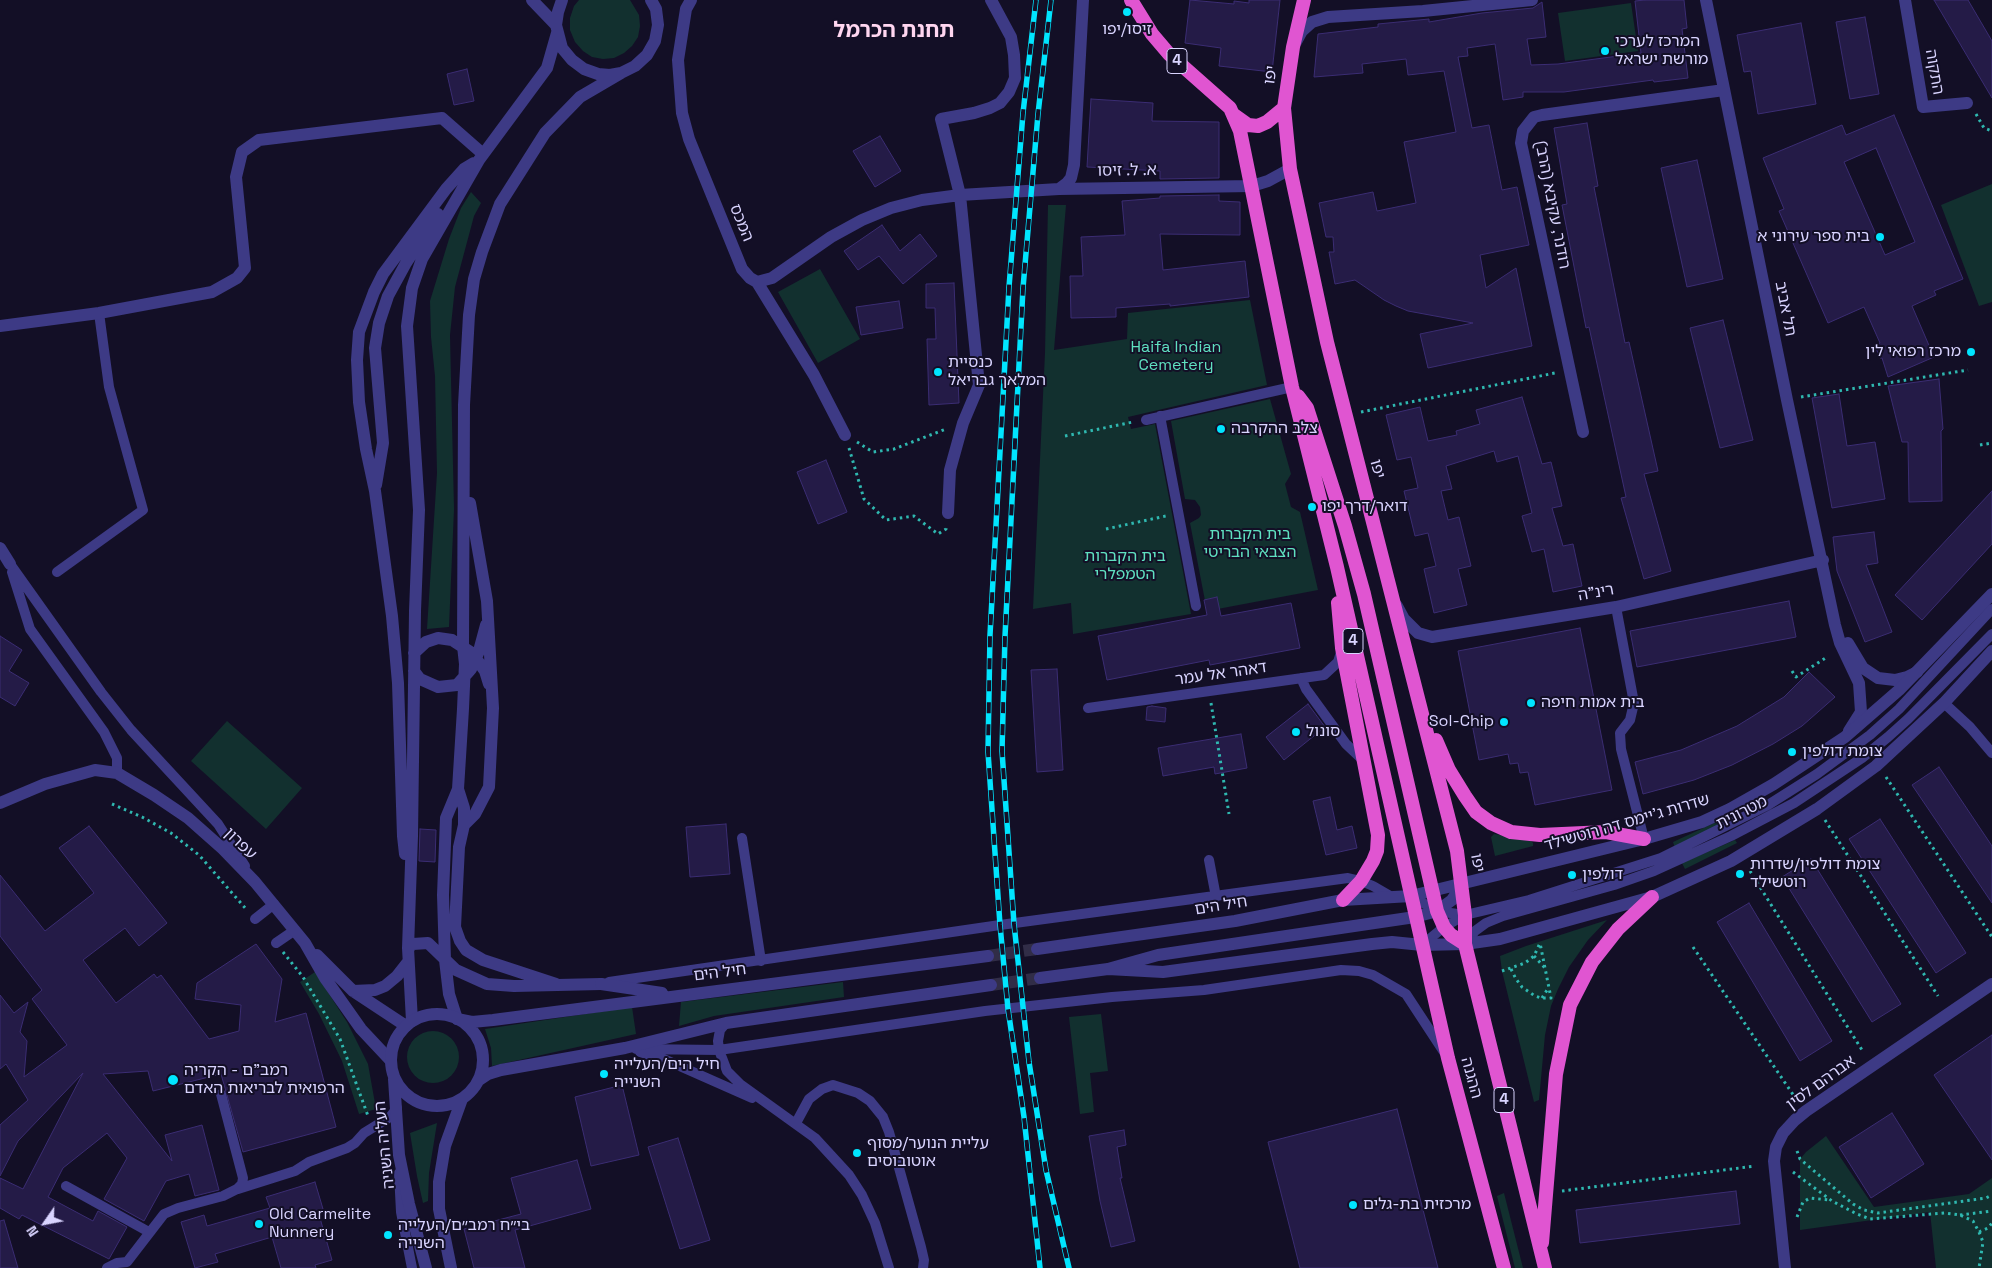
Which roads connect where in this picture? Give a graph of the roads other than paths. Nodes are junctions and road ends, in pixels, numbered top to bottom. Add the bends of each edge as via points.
1 (532, 0) edge
2 (562, 0) edge
3 (651, 0) edge
4 (657, 0) edge
5 (691, 0) edge
6 (991, 0) edge
7 (1082, 0) edge
8 (1131, 0) edge
9 (1304, 0) edge
10 (1532, 0) edge
11 (1706, 0) edge
12 (1904, 0) edge
13 (658, 25) junction
14 (557, 29) junction
15 (1293, 47) junction
16 (621, 73) junction
17 (1724, 90) junction
18 (1967, 103) road end
19 (1284, 108) junction
20 (1234, 114) junction
21 (481, 157) junction
22 (1074, 165) junction
23 (1290, 169) junction
24 (1252, 186) junction
25 (1059, 188) junction
26 (1093, 188) junction
27 (960, 195) junction
28 (757, 282) junction
29 (99, 313) junction
30 (0, 326) edge
31 (1292, 388) junction
32 (464, 405) junction
33 (1160, 416) junction
34 (1146, 420) road end
35 (1583, 432) dead end
36 (846, 435) road end
37 (375, 491) junction
38 (948, 513) road end
39 (0, 548) edge
40 (1823, 560) junction
41 (10, 564) junction
42 (1337, 567) junction
43 (57, 572) dead end
44 (1992, 594) edge
45 (1393, 596) junction
46 (487, 601) junction
47 (1196, 606) dead end
48 (1616, 607) junction
49 (1992, 609) edge
50 (1835, 624) junction
51 (1992, 634) edge
52 (463, 646) junction
53 (1342, 648) junction
54 (1992, 651) edge
55 (414, 653) junction
56 (476, 658) junction
57 (1920, 670) junction
58 (414, 671) junction
59 (1301, 678) junction
60 (463, 680) junction
61 (493, 696) junction
62 (1418, 696) junction
63 (1944, 702) junction
64 (1088, 708) dead end
65 (1845, 737) junction
66 (1992, 753) edge
67 (1363, 760) junction
68 (117, 773) junction
69 (458, 789) junction
70 (0, 803) edge
71 (464, 825) junction
72 (742, 838) dead end
73 (1644, 839) junction
74 (1209, 860) dead end
75 (1361, 881) junction
76 (255, 882) junction
77 (1462, 884) junction
78 (409, 887) junction
79 (1432, 891) junction
80 (1410, 896) junction
81 (1216, 897) junction
82 (1392, 897) junction
83 (1652, 897) junction
84 (1343, 900) junction
85 (274, 904) junction
86 (1438, 911) junction
87 (1466, 915) junction
88 (1415, 917) junction
89 (255, 919) dead end
90 (1444, 927) junction
91 (295, 930) junction
92 (276, 943) dead end
93 (305, 943) junction
94 (1465, 944) junction
95 (1422, 946) junction
96 (408, 948) junction
97 (1037, 949) tunnel mouth
98 (988, 956) tunnel mouth
99 (445, 960) junction
100 (760, 961) junction
101 (408, 962) junction
102 (1108, 969) junction
103 (1040, 978) tunnel mouth
104 (556, 984) junction
105 (601, 984) junction
106 (1992, 984) edge
107 (991, 985) tunnel mouth
108 (353, 991) junction
109 (677, 995) junction
110 (457, 1019) junction
111 (726, 1023) junction
112 (409, 1024) junction
113 (625, 1048) junction
114 (719, 1050) junction
115 (1448, 1058) junction
116 (391, 1060) junction
117 (394, 1077) junction
118 (479, 1080) junction
119 (221, 1094) dead end
120 (462, 1099) junction
121 (396, 1108) junction
122 (773, 1108) junction
123 (796, 1123) junction
124 (399, 1155) junction
125 (66, 1186) dead end
126 (237, 1189) junction
127 (149, 1232) junction
128 (1543, 1262) edge
129 (128, 1265) edge
130 (107, 1268) edge
131 (413, 1268) edge
132 (426, 1268) edge
133 (451, 1268) edge
134 (889, 1268) edge
135 (923, 1268) edge
136 (1504, 1268) edge
137 (1785, 1268) edge

1 - 14 street
2 - 14 street
3 - 13 street
4 - 13 street
5 - 28 street, המכס via 686,9 678,60 682,113 742,269
6 - 27 street via 1011,37 1015,78 1010,92 1000,103 974,114 941,119
7 - 22 street
8 - 20 highway, 4 via 1148,28 1170,54 1225,102
9 - 15 highway, יפו / 4
10 - 15 street via 1423,12 1321,18 1307,26
11 - 17 street, תל אביב
12 - 18 street, התקוה via 1923,107
13 - 16 street via 648,55
14 - 16 street via 562,48 584,69 598,74
14 - 21 street via 547,68
15 - 19 highway, יפו / 4
16 - 32 street via 580,97 546,133 500,204 474,279
17 - 35 street, רודנר, עקיבא (הרב) via 1542,115 1534,118 1523,131 1521,143
17 - 40 street, תל אביב
19 - 20 highway via 1258,126 1248,125
19 - 23 highway, יפו / 4
20 - 24 highway, 4
21 - 29 street via 442,118 259,140 242,152 236,177 245,268 237,278 212,292
21 - 37 street via 454,190 406,263 388,296 379,323 375,348 383,443
21 - 37 street via 464,169 446,189 382,274 359,332 359,402
21 - 55 street via 422,259 411,297 408,326 419,510
22 - 25 street via 1071,178
22 - 26 street via 1080,177
23 - 24 street, א. ל. זיסו
23 - 45 highway, יפו / 4 via 1327,342
24 - 26 street, א. ל. זיסו
24 - 31 highway, 4
25 - 26 street, א. ל. זיסו
25 - 27 street, א. ל. זיסו
27 - 28 street, א. ל. זיסו via 891,208 831,237 772,278
27 - 38 street via 979,385 963,423 950,470
28 - 36 street, המכס
29 - 30 street
29 - 43 lane via 109,387 143,510
31 - 33 lane
31 - 42 highway, 4
31 - 79 highway via 1307,408 1347,534
32 - 46 street via 468,494
32 - 52 street
33 - 34 lane
33 - 47 lane
37 - 78 street via 398,683 403,836
39 - 41 street
40 - 48 street, רינ"ה
40 - 50 street, תל אביב
41 - 68 lane via 30,629 104,732 117,758
41 - 76 lane via 131,730 218,824
42 - 53 highway
42 - 80 highway, 4
44 - 57 street, שדרות ג'יימס דה רוטשילד
45 - 48 street, רינ"ה via 1411,627 1432,638
45 - 62 highway, יפו / 4
46 - 56 street via 486,628
46 - 61 street
48 - 73 lane via 1634,703 1630,720 1620,733 1621,749
49 - 87 lane, מטרונית via 1899,709 1870,735 1768,806 1661,858 1529,900
50 - 57 street, תל אביב via 1870,674 1894,680
50 - 65 street, תל אביב via 1840,644 1859,683 1861,697 1861,712
51 - 94 lane, מטרונית via 1908,720 1862,758 1794,803 1732,836 1654,871 1486,923
52 - 55 street via 438,638 426,642
52 - 56 street
52 - 60 street
53 - 59 lane, דאהר אל עמר via 1338,662 1324,675
53 - 67 highway
54 - 63 street
55 - 58 street
56 - 60 street
56 - 61 street via 485,671
57 - 65 street, שדרות ג'יימס דה רוטשילד
58 - 60 street via 420,679 438,687 457,685
58 - 78 street
59 - 64 lane, דאהר אל עמר
59 - 67 lane via 1346,744
60 - 69 street
61 - 71 street via 489,787 475,814
62 - 73 highway via 1449,770 1476,812 1491,823 1511,832 1540,835 1606,832
62 - 77 highway, יפו / 4 via 1457,851
63 - 66 lane
63 - 83 street via 1876,766 1817,808 1731,861
65 - 73 street, שדרות ג'יימס דה רוטשילד via 1803,767 1730,809 1702,822
67 - 75 highway via 1378,835 1377,851
68 - 70 street, עפרון via 95,770 45,784
68 - 76 street, עפרון via 188,818
69 - 71 street via 464,808
69 - 99 street via 446,818
71 - 104 street via 459,847 455,927 460,942 466,950 483,960
72 - 100 lane
73 - 77 street, שדרות ג'יימס דה רוטשילד
74 - 81 lane
75 - 81 lane via 1348,878
75 - 82 lane
75 - 84 highway
76 - 85 street, עפרון
77 - 79 street, שדרות ג'יימס דה רוטשילד
77 - 86 street via 1452,900
77 - 87 highway, יפו / 4
78 - 96 street
79 - 80 street, חיל הים
79 - 86 highway
80 - 82 street, חיל הים
80 - 86 lane, מטרונית
80 - 88 highway, ההגנה / 4
81 - 100 lane
82 - 84 street, חיל הים
83 - 94 street via 1500,939
83 - 128 highway via 1618,929 1592,962 1570,1005 1556,1074
84 - 97 street, חיל הים via 1235,921
85 - 89 lane
85 - 91 street, עפרון
86 - 87 lane, מטרונית
86 - 88 street
86 - 90 highway
87 - 90 lane, מטרונית
87 - 94 highway, יפו / 4
88 - 95 highway, ההגנה / 4
88 - 102 street via 1158,955
90 - 94 highway
90 - 95 lane, מטרונית
91 - 92 lane
91 - 93 street, עפרון
93 - 108 street
93 - 116 street, עפרון via 361,1029
94 - 95 street
94 - 128 highway, ההגנה / 4
95 - 102 street via 1392,942 1372,944 1163,972
95 - 115 highway, ההגנה / 4
96 - 99 street via 413,944 428,943
96 - 101 street
98 - 109 street, חיל הים
99 - 104 street via 456,970 487,984
99 - 110 street via 449,994
100 - 105 lane
101 - 108 street via 385,986
101 - 112 street
102 - 103 street
104 - 105 street
105 - 109 street
106 - 137 street, אברהם לסין via 1806,1112 1783,1133 1774,1161
107 - 111 street
108 - 112 street
109 - 110 street, חיל הים via 493,1020 472,1022
110 - 112 street via 429,1014
110 - 118 street via 478,1038 483,1066
111 - 113 street
111 - 114 lane via 720,1030
112 - 116 street via 394,1043
113 - 114 lane
113 - 118 street via 501,1070
113 - 122 lane via 666,1060
114 - 115 lane via 986,1012 1204,990 1341,970 1373,975 1406,994
114 - 122 lane via 723,1064 732,1076
115 - 136 highway, ההגנה / 4
116 - 117 street
117 - 120 street via 401,1089 419,1102 441,1106
117 - 121 street, העליה השניה
118 - 120 street
119 - 126 lane via 243,1178
120 - 133 street via 445,1146 439,1182 439,1209
121 - 124 street, העליה השניה
121 - 126 lane via 390,1117 364,1133 356,1143 295,1171
122 - 123 lane
123 - 134 lane via 833,1156 862,1195 876,1223
123 - 135 lane via 809,1100 822,1089 834,1085 870,1101 883,1117 892,1140 921,1247
124 - 131 lane via 399,1190
124 - 132 street, העליה השניה
125 - 127 lane
126 - 127 lane via 224,1196 170,1211
127 - 129 lane
129 - 130 lane via 117,1263

